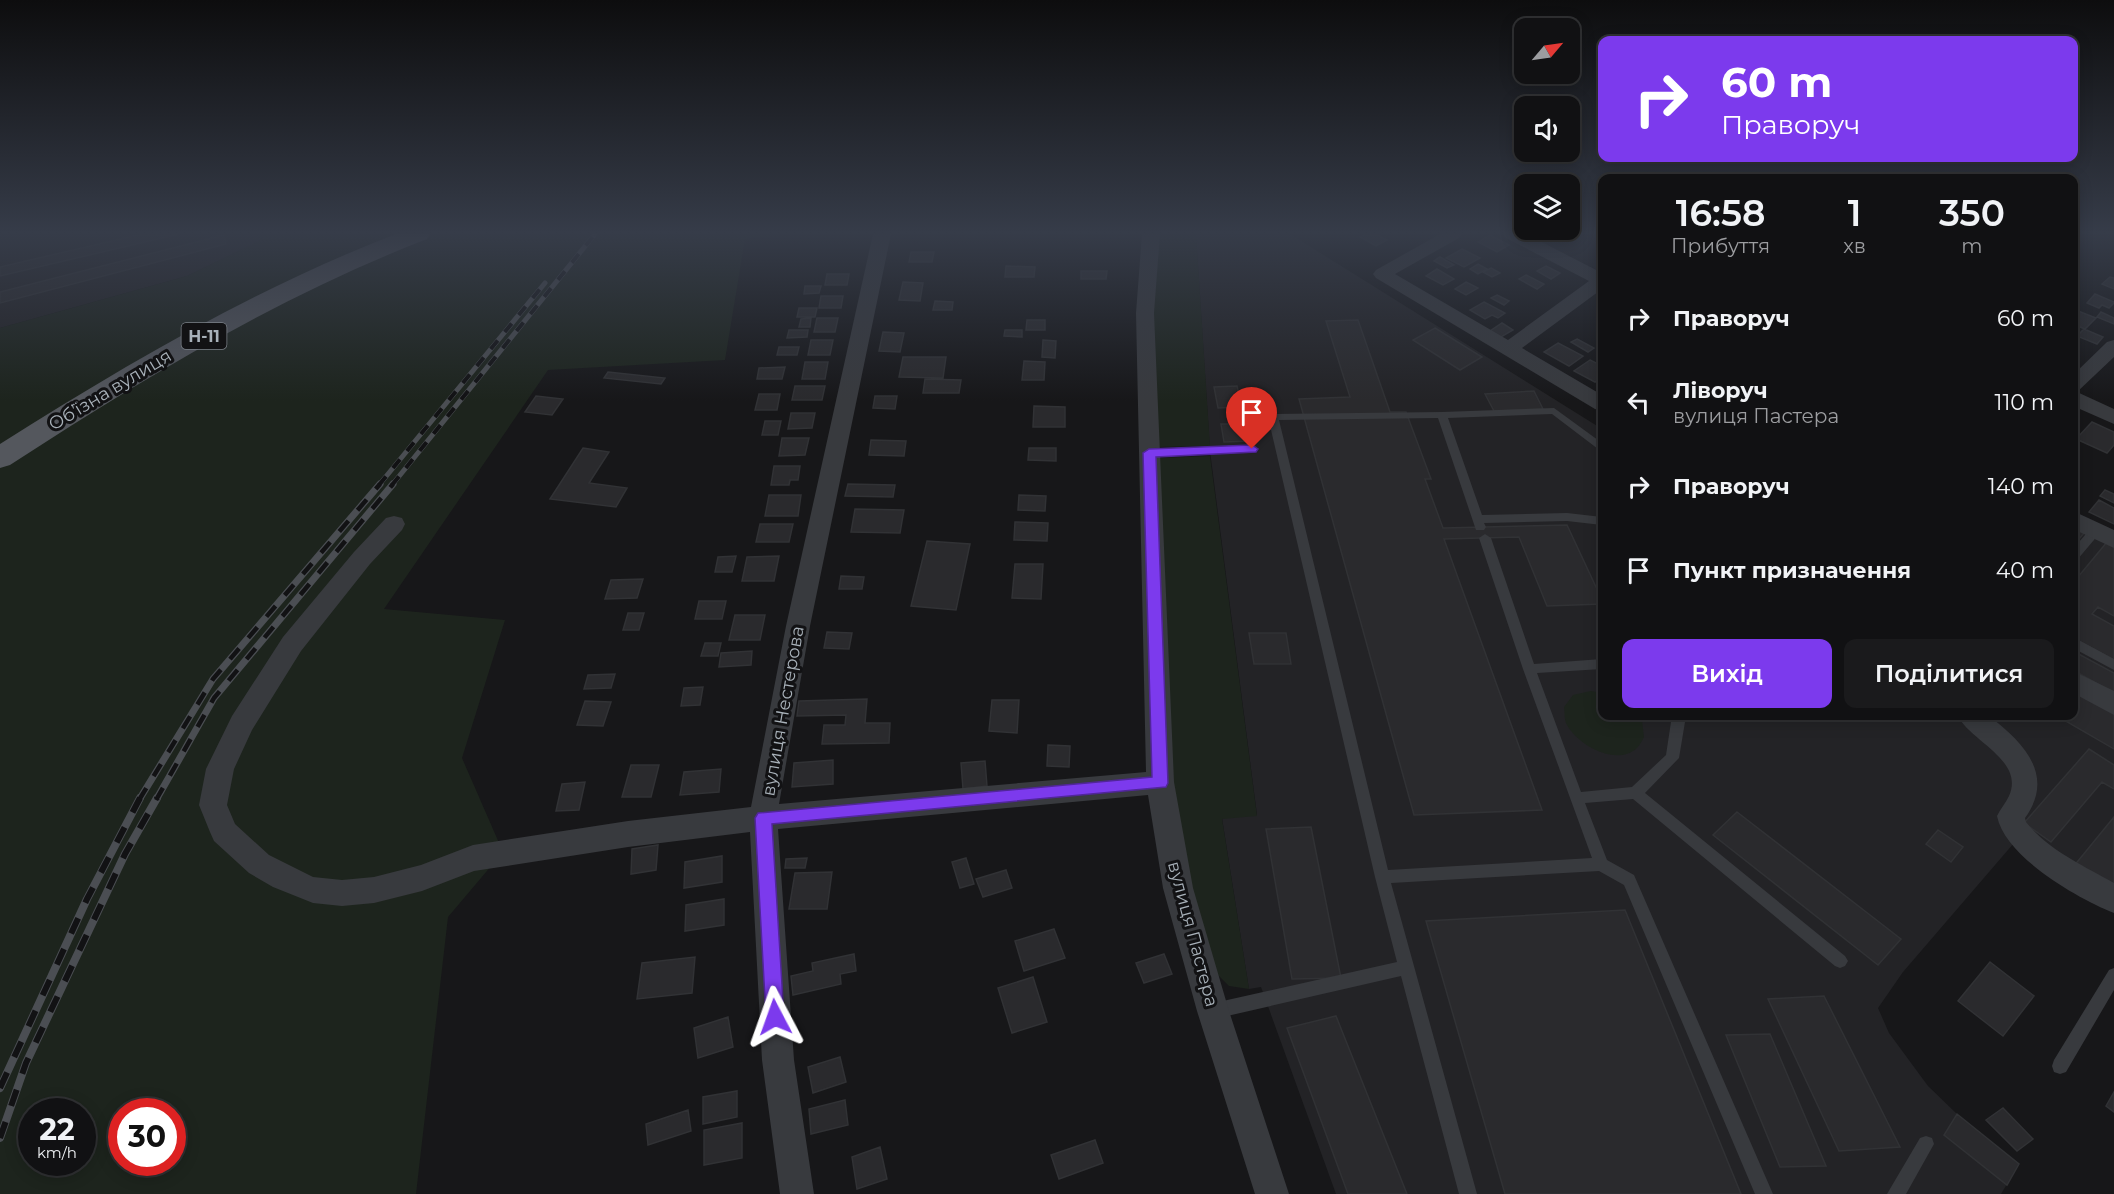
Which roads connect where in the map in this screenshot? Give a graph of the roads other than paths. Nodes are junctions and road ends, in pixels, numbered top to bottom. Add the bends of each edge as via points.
1 (291, 290) edge
2 (870, 290) edge
3 (1147, 290) edge
4 (1408, 290) edge
5 (1589, 290) edge
6 (2114, 345) edge
7 (1508, 349) junction
8 (2078, 382) edge
9 (2078, 400) edge
10 (1598, 402) edge
11 (1442, 415) junction
12 (2114, 417) edge
13 (1598, 445) edge
14 (1252, 449) dead end
15 (1149, 453) junction
16 (0, 458) edge
17 (1598, 521) edge
18 (2078, 522) edge
19 (394, 524) dead end
20 (1481, 528) junction
21 (2104, 535) edge
22 (2078, 553) edge
23 (2078, 645) edge
24 (1598, 664) edge
25 (2114, 665) edge
26 (1529, 669) junction
27 (2078, 684) edge
28 (2114, 704) edge
29 (1677, 720) edge
30 (1976, 720) edge
31 (1160, 783) junction
32 (1635, 793) junction
33 (1576, 798) junction
34 (763, 818) junction
35 (1601, 864) junction
36 (1382, 878) junction
37 (2114, 899) edge
38 (1840, 962) dead end
39 (1406, 967) junction
40 (2114, 975) edge
41 (1213, 1011) junction
42 (2060, 1066) dead end
43 (1926, 1144) dead end
44 (797, 1194) edge
45 (1272, 1194) edge
46 (1468, 1194) edge
47 (1764, 1194) edge
48 (1896, 1194) edge

1 - 16 main road, Обʼїзна вулиця / Н-11 via 86,402
2 - 34 street, вулиця Нестерова via 798,626
3 - 15 street, вулиця Пастера
4 - 7 street
5 - 7 street
6 - 8 street
7 - 10 street
9 - 12 street
11 - 13 lane via 1554,411
11 - 20 lane
11 - 36 lane via 1273,417
14 - 15 lane
15 - 31 street, вулиця Пастера
17 - 20 lane via 1567,517
18 - 21 street
19 - 34 street via 292,644 242,724 220,770 213,806 224,832 259,864 313,890 353,892 422,878 472,858 503,852
20 - 26 lane
21 - 22 lane
23 - 25 lane
24 - 26 lane
26 - 33 lane
27 - 28 street
29 - 32 lane via 1672,758
30 - 37 street via 2006,746 2025,776 2026,786 2011,816 2013,826 2044,857
31 - 34 street
31 - 41 street, вулиця Пастера via 1178,888
32 - 33 lane
32 - 38 lane
33 - 35 lane
34 - 44 street, вулиця Нестерова via 778,1060
35 - 36 lane
35 - 47 lane via 1629,880
36 - 39 lane
39 - 41 lane
39 - 46 lane
40 - 42 lane
41 - 45 street, вулиця Пастера
43 - 48 lane

